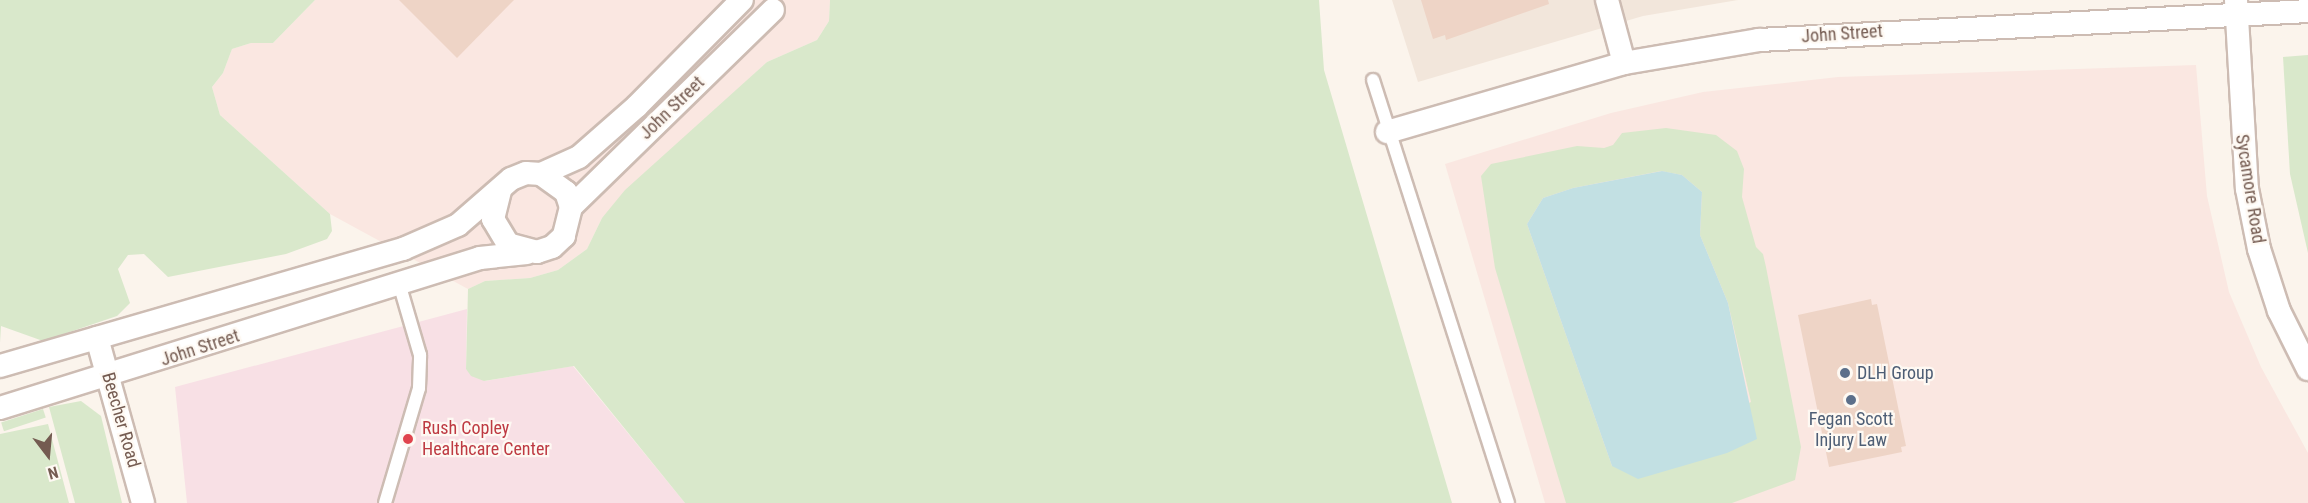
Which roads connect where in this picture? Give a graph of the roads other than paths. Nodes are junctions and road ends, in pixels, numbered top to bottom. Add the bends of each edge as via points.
1 (742, 0) edge
2 (1607, 0) edge
3 (2237, 9) edge
4 (773, 10) dead end
5 (2308, 11) edge
6 (1624, 63) junction
7 (1372, 81) dead end
8 (1387, 132) junction
9 (541, 174) junction
10 (500, 190) junction
11 (572, 207) junction
12 (537, 252) junction
13 (390, 253) junction
14 (399, 283) junction
15 (97, 338) junction
16 (0, 366) edge
17 (2308, 369) edge
18 (109, 377) junction
19 (0, 408) edge
20 (143, 503) edge
21 (385, 503) edge
22 (1508, 503) edge

1 - 9 street, John Street via 637,106 579,158
2 - 6 street
3 - 5 street, John Street
3 - 6 street, John Street via 1759,40
3 - 17 street, Sycamore Road via 2247,189 2259,249 2279,312
4 - 11 street, John Street
6 - 8 street, John Street
7 - 8 lane
8 - 22 lane
9 - 10 street via 526,173
9 - 11 street via 561,186
10 - 12 street via 492,209 496,228 508,244
10 - 13 street, John Street via 458,225
11 - 12 street via 564,236 552,247
12 - 14 street, John Street via 480,258
13 - 14 street
13 - 15 street, John Street
14 - 18 street, John Street
14 - 21 lane via 420,355 419,388
15 - 16 street, John Street
15 - 18 street, Beecher Road
18 - 19 street, John Street
18 - 20 street, Beecher Road

